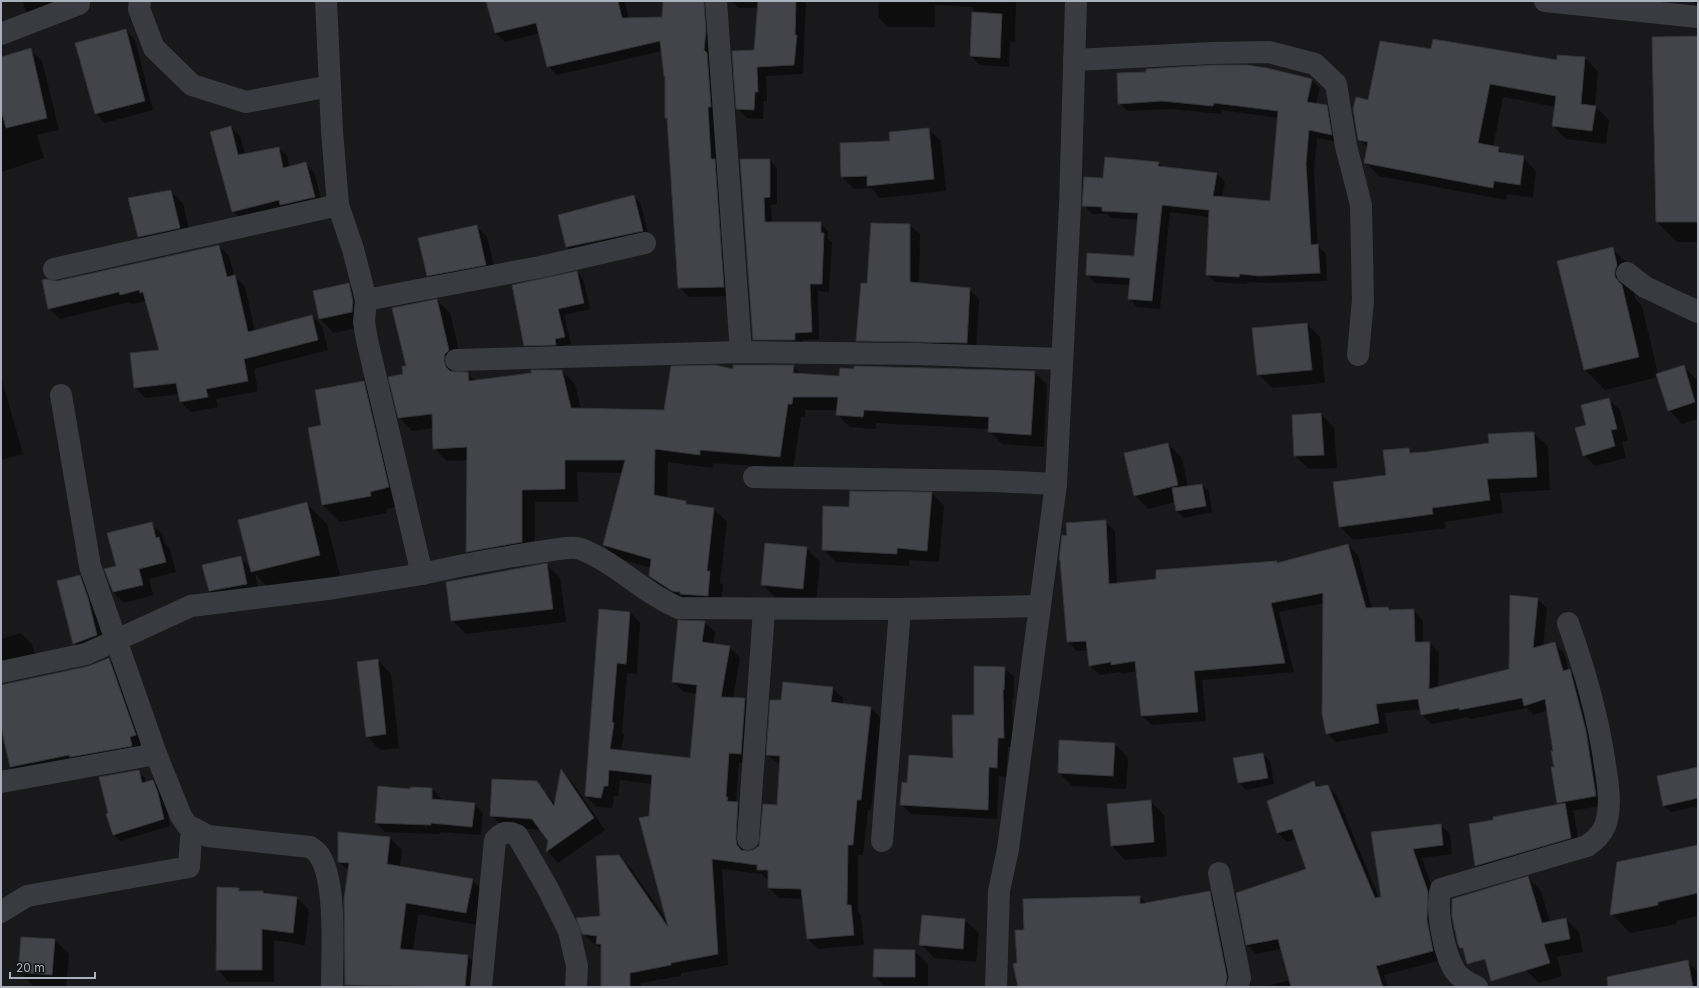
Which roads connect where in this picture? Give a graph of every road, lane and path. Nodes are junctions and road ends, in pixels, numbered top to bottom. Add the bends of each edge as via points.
1 (140, 1) edge
2 (326, 1) edge
3 (716, 1) edge
4 (1076, 1) edge
5 (1545, 1) edge
6 (81, 2) edge
7 (1698, 17) edge
8 (1, 34) edge
9 (1074, 60) junction
10 (330, 86) junction
11 (338, 204) junction
12 (645, 243) dead end
13 (54, 269) dead end
14 (1627, 274) dead end
15 (366, 300) junction
16 (1698, 312) edge
17 (741, 352) junction
18 (1358, 355) dead end
19 (1062, 359) junction
20 (456, 360) dead end
21 (61, 394) dead end
22 (754, 477) dead end
23 (1056, 484) junction
24 (422, 574) junction
25 (1039, 606) junction
26 (900, 609) junction
27 (764, 610) junction
28 (1568, 623) dead end
29 (115, 641) junction
30 (4, 667) edge
31 (156, 754) junction
32 (1, 782) edge
33 (195, 829) junction
34 (748, 839) dead end
35 (882, 841) dead end
36 (1219, 873) dead end
37 (1, 912) edge
38 (332, 987) edge
39 (481, 987) edge
40 (576, 987) edge
41 (996, 987) edge
42 (1237, 987) edge
43 (1477, 987) edge

1 - 10 street via 139,9 154,48 192,85 246,102
2 - 10 street
3 - 17 street
4 - 9 street
5 - 7 street
6 - 8 street
9 - 18 street via 1268,52 1315,64 1336,84 1346,146 1361,205 1363,300
9 - 19 street
10 - 11 street
11 - 13 street
11 - 15 street
12 - 15 street via 540,267
14 - 16 street via 1645,287
15 - 24 street via 364,322 367,340
17 - 19 street
17 - 20 street
19 - 23 street
21 - 29 street via 90,566
22 - 23 street via 978,480
23 - 25 street
24 - 27 street via 483,561 579,548 613,565 663,601 679,608
24 - 29 street via 191,606
25 - 26 street
25 - 41 street via 1008,849 999,891
26 - 27 street
26 - 35 street
27 - 34 street
28 - 43 street via 1585,670 1601,737 1609,793 1605,825 1596,840 1587,846 1441,889 1438,905 1440,920 1451,963 1461,978
29 - 30 street via 86,654
29 - 31 street
31 - 32 street
31 - 33 street via 181,816 187,825
33 - 37 street via 191,838 189,868 27,896
33 - 38 street via 208,836 310,847 319,855 326,870 331,900
36 - 42 street via 1240,978
39 - 40 street via 495,840 502,833 508,832 517,835 569,931 577,966

